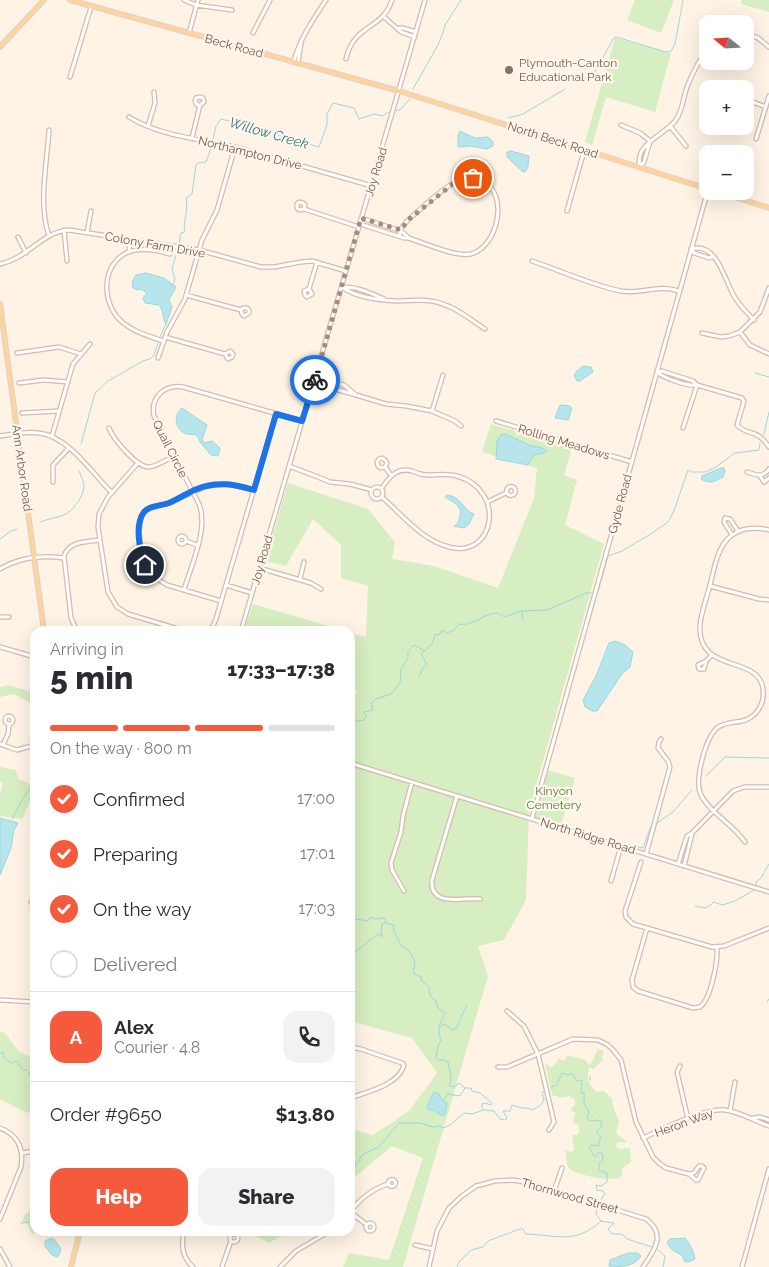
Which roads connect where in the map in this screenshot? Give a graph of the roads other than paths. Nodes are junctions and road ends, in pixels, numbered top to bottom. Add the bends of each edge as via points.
1 (44, 0) edge
2 (70, 0) edge
3 (184, 0) edge
4 (198, 0) edge
5 (270, 0) edge
6 (326, 0) edge
7 (392, 0) edge
8 (425, 0) edge
9 (196, 5) junction
10 (91, 7) junction
11 (232, 10) dead end
12 (383, 16) junction
13 (398, 28) junction
14 (416, 32) junction
15 (253, 33) dead end
16 (189, 34) junction
17 (415, 36) junction
18 (754, 36) edge
19 (769, 46) edge
20 (0, 47) edge
21 (346, 59) dead end
22 (296, 62) junction
23 (699, 65) edge
24 (70, 77) dead end
25 (399, 91) junction
26 (154, 92) dead end
27 (769, 96) edge
28 (754, 102) edge
29 (200, 106) dead end
30 (766, 107) junction
31 (129, 117) dead end
32 (621, 125) dead end
33 (148, 126) junction
34 (670, 126) junction
35 (49, 130) dead end
36 (192, 138) junction
37 (756, 139) dead end
38 (650, 142) junction
39 (686, 146) dead end
40 (235, 147) junction
41 (584, 151) junction
42 (640, 167) junction
43 (372, 186) junction
44 (699, 186) edge
45 (705, 200) edge
46 (744, 200) edge
47 (769, 208) edge
48 (304, 209) dead end
49 (91, 210) dead end
50 (566, 211) dead end
51 (361, 218) junction
52 (378, 224) junction
53 (359, 225) junction
54 (390, 227) junction
55 (376, 229) junction
56 (64, 230) junction
57 (401, 230) junction
58 (87, 232) junction
59 (388, 232) junction
60 (49, 236) junction
61 (399, 236) junction
62 (18, 237) dead end
63 (408, 238) junction
64 (130, 240) junction
65 (691, 249) junction
66 (199, 250) junction
67 (129, 252) junction
68 (26, 253) junction
69 (170, 254) dead end
70 (66, 261) dead end
71 (532, 261) dead end
72 (317, 262) junction
73 (0, 264) edge
74 (346, 271) junction
75 (342, 287) junction
76 (769, 288) edge
77 (309, 289) dead end
78 (679, 291) junction
79 (186, 295) junction
80 (0, 304) edge
81 (242, 310) dead end
82 (754, 320) junction
83 (486, 329) dead end
84 (740, 332) junction
85 (702, 333) dead end
86 (165, 337) junction
87 (163, 342) junction
88 (90, 344) dead end
89 (17, 353) dead end
90 (81, 354) junction
91 (225, 354) dead end
92 (769, 354) edge
93 (158, 358) dead end
94 (657, 372) junction
95 (443, 375) dead end
96 (316, 376) junction
97 (68, 382) junction
98 (19, 383) dead end
99 (314, 383) junction
100 (697, 385) junction
101 (356, 395) junction
102 (59, 411) junction
103 (432, 411) junction
104 (22, 413) dead end
105 (276, 414) junction
106 (302, 421) junction
107 (496, 421) dead end
108 (461, 426) dead end
109 (109, 428) dead end
110 (683, 428) dead end
111 (17, 433) junction
112 (0, 436) edge
113 (52, 436) junction
114 (768, 441) edge
115 (769, 447) edge
116 (69, 448) junction
117 (174, 456) junction
118 (632, 462) junction
119 (138, 463) junction
120 (289, 466) junction
121 (385, 466) dead end
122 (747, 472) dead end
123 (769, 474) edge
124 (392, 475) junction
125 (760, 476) junction
126 (53, 482) dead end
127 (382, 488) junction
128 (254, 490) junction
129 (372, 490) junction
130 (192, 491) junction
131 (112, 493) junction
132 (506, 493) dead end
133 (382, 496) junction
134 (488, 502) junction
135 (769, 530) edge
136 (738, 531) junction
137 (732, 535) junction
138 (100, 540) junction
139 (186, 542) dead end
140 (197, 545) junction
141 (34, 558) junction
142 (64, 558) junction
143 (304, 562) dead end
144 (259, 568) junction
145 (0, 569) edge
146 (300, 579) junction
147 (226, 586) junction
148 (710, 586) junction
149 (321, 588) dead end
150 (184, 590) junction
151 (252, 593) junction
152 (769, 600) edge
153 (221, 601) junction
154 (0, 617) edge
155 (9, 617) dead end
156 (43, 626) edge
157 (73, 626) edge
158 (162, 626) edge
159 (212, 626) edge
160 (242, 626) edge
161 (0, 647) edge
162 (712, 655) junction
163 (30, 656) edge
164 (706, 661) dead end
165 (9, 724) dead end
166 (661, 738) dead end
167 (1, 744) edge
168 (30, 746) edge
169 (355, 765) edge
170 (412, 782) junction
171 (769, 787) edge
172 (456, 796) junction
173 (714, 810) junction
174 (532, 818) junction
175 (692, 833) junction
176 (745, 842) dead end
177 (621, 846) junction
178 (646, 854) junction
179 (641, 862) dead end
180 (678, 864) junction
181 (684, 866) junction
182 (611, 881) dead end
183 (404, 891) dead end
184 (769, 892) edge
185 (480, 899) dead end
186 (647, 928) junction
187 (769, 928) edge
188 (717, 947) junction
189 (0, 1000) edge
190 (30, 1000) edge
191 (507, 1011) dead end
192 (355, 1049) edge
193 (538, 1054) junction
194 (680, 1066) dead end
195 (498, 1067) dead end
196 (735, 1082) dead end
197 (355, 1096) edge
198 (730, 1111) junction
199 (753, 1118) junction
200 (688, 1119) junction
201 (769, 1120) edge
202 (769, 1126) edge
203 (0, 1128) edge
204 (550, 1130) dead end
205 (644, 1138) junction
206 (30, 1152) edge
207 (22, 1153) junction
208 (562, 1168) dead end
209 (769, 1170) edge
210 (689, 1174) junction
211 (388, 1184) dead end
212 (554, 1191) junction
213 (355, 1206) edge
214 (355, 1216) edge
215 (0, 1219) edge
216 (367, 1225) dead end
217 (79, 1236) edge
218 (183, 1236) edge
219 (322, 1236) edge
220 (232, 1241) dead end
221 (415, 1246) dead end
222 (0, 1249) edge
223 (433, 1249) junction
224 (10, 1267) edge
225 (71, 1267) edge
226 (193, 1267) edge
227 (222, 1267) edge
228 (280, 1267) edge
229 (429, 1267) edge
230 (643, 1267) edge
231 (742, 1267) edge

1 - 20 main road
2 - 10 main road, Beck Road
3 - 9 street
4 - 9 street
5 - 15 street
6 - 22 street via 301,40
7 - 12 street
8 - 14 street, Joy Road
9 - 11 street
9 - 16 street
10 - 16 main road, Beck Road
10 - 24 street
12 - 13 street
12 - 21 street via 354,39
13 - 14 street
13 - 17 street
14 - 17 street, Joy Road
16 - 22 main road, Beck Road
17 - 25 street, Joy Road
18 - 19 street
22 - 25 main road, Beck Road
23 - 34 street via 688,85 679,114
25 - 41 main road, North Beck Road
25 - 43 street, Joy Road
26 - 33 street via 155,103
27 - 30 street
28 - 30 street
29 - 36 street
30 - 37 street
31 - 33 street, Northampton Drive
32 - 38 street via 640,133
33 - 36 street, Northampton Drive
34 - 38 street
34 - 39 street
35 - 60 street via 43,206
36 - 40 street, Northampton Drive
38 - 42 street via 645,145
40 - 43 street, Northampton Drive
40 - 66 street via 217,210
41 - 42 main road, North Beck Road
41 - 50 street
42 - 44 main road, North Beck Road
43 - 51 street, Joy Road
45 - 65 street, Gyde Road
46 - 47 main road
48 - 53 street
49 - 58 street
51 - 52 street
51 - 53 street, Joy Road
52 - 54 street
52 - 55 street
53 - 55 street
53 - 74 street, Joy Road
54 - 57 street
54 - 59 street
55 - 59 street
56 - 58 street, Colony Farm Drive
56 - 60 street, Colony Farm Drive
56 - 70 street
57 - 61 street
57 - 63 street
57 - 63 street via 408,220 461,179 483,181 496,195 498,210 492,233 479,250 459,254
58 - 64 street, Colony Farm Drive
59 - 61 street
60 - 68 street, Colony Farm Drive
61 - 63 street
62 - 68 street
64 - 66 street, Colony Farm Drive
64 - 67 street
65 - 78 street, Gyde Road
65 - 82 street via 702,250 716,259 724,270 734,298
66 - 72 street, Colony Farm Drive via 261,267
66 - 79 street
67 - 69 street via 150,250
67 - 87 street via 116,262 108,276 106,289 112,308 125,324
68 - 73 street, Colony Farm Drive
71 - 78 street via 622,291 663,288
72 - 74 street, Colony Farm Drive
72 - 77 street
74 - 75 street, Joy Road
75 - 83 street via 349,286 384,299 443,304
75 - 96 street, Joy Road
76 - 82 street via 762,310
78 - 94 street, Gyde Road
79 - 81 street
79 - 86 street
80 - 111 main road, Ann Arbor Road
82 - 84 street
84 - 85 street via 721,337
84 - 92 street via 750,345
86 - 87 street
86 - 91 street
87 - 93 street
88 - 90 street
89 - 90 street via 59,347
90 - 97 street via 73,364
94 - 100 street via 693,381
94 - 118 street, Gyde Road
95 - 103 street
96 - 99 street, Joy Road
96 - 101 street via 344,385
97 - 98 street
97 - 102 street
99 - 101 street
99 - 106 street, Joy Road
100 - 110 street
100 - 114 street via 742,398 744,401 737,425
101 - 103 street via 386,404
102 - 104 street
102 - 113 street
103 - 108 street
105 - 106 street, Quail Circle
105 - 117 street, Quail Circle via 182,387 167,388 156,398 153,412
105 - 128 street
106 - 120 street, Joy Road
107 - 118 street, Rolling Meadows
109 - 119 street via 114,438
111 - 112 street
111 - 113 street via 37,432
111 - 141 main road, Ann Arbor Road
113 - 116 street
114 - 115 street
116 - 126 street via 53,465
116 - 131 street
117 - 119 street via 152,467
117 - 130 street, Quail Circle
118 - 174 street, Gyde Road
119 - 131 street
120 - 129 street via 330,482
120 - 144 street, Joy Road
121 - 124 street
122 - 125 street
123 - 125 street
123 - 125 street via 766,482
124 - 127 street
124 - 134 street via 407,470 458,476 469,481
127 - 129 street via 377,486
127 - 133 street
128 - 130 street via 220,484
128 - 147 street
129 - 133 street via 373,497 378,499
130 - 140 street, Quail Circle via 202,517
130 - 150 street via 169,503 147,509 142,514 139,528 142,558 148,572 161,582
131 - 138 street via 99,514
132 - 134 street
133 - 134 street via 417,530 443,545 456,548 474,544 485,533 490,520
135 - 136 street via 753,528
136 - 137 street
136 - 137 street via 730,518 725,518
137 - 148 street via 720,550
138 - 142 street via 73,544
138 - 158 street via 106,588 113,603 128,614
139 - 140 street
140 - 150 street, Quail Circle
141 - 142 street
141 - 145 street
141 - 156 main road, Ann Arbor Road
142 - 157 street
143 - 146 street
144 - 146 street
144 - 151 street, Joy Road
146 - 149 street
147 - 151 street
147 - 153 street
148 - 152 street
148 - 162 street via 700,628
150 - 153 street
151 - 160 street, Joy Road
153 - 159 street
154 - 155 street
161 - 163 street
162 - 164 street
162 - 173 street via 752,672 760,680 763,691 762,703 753,716 723,724 708,741 698,786 702,798
165 - 167 street via 8,734
166 - 178 street via 658,748 668,761 670,771
167 - 168 street via 17,750
169 - 170 street, North Ridge Road
170 - 172 street, North Ridge Road
170 - 183 street via 391,863
171 - 173 street via 739,788
172 - 174 street, North Ridge Road
172 - 185 street via 432,888 444,900
173 - 175 street
173 - 176 street
174 - 177 street, North Ridge Road
175 - 180 street via 687,836
175 - 181 street
177 - 178 street, North Ridge Road
177 - 182 street
178 - 180 street, North Ridge Road
179 - 186 street via 625,914 633,924
180 - 181 street, North Ridge Road
181 - 184 street, North Ridge Road
186 - 188 street
186 - 188 street via 632,980 633,987 693,1008 700,1008 706,1000 718,960
187 - 188 street
189 - 190 street
191 - 193 street via 524,1026
192 - 197 street via 404,1065 389,1082
193 - 195 street via 507,1068
193 - 204 street via 554,1122
193 - 205 street via 573,1038 598,1040 611,1048 623,1065 634,1116
194 - 200 street via 678,1072
196 - 198 street
198 - 199 street, Heron Way
198 - 200 street, Heron Way via 712,1110
199 - 201 street, Heron Way
199 - 202 street, Heron Way
200 - 205 street, Heron Way
203 - 207 street via 12,1135
205 - 210 street via 652,1157 659,1164
206 - 207 street
207 - 215 street via 21,1167
208 - 212 street
209 - 231 street
210 - 210 street via 699,1166 704,1168 697,1180
211 - 213 street via 365,1195
212 - 223 street, Thornwood Street via 513,1180 476,1186 449,1208 437,1231
212 - 230 street, Thornwood Street via 649,1222 657,1240 654,1252
214 - 216 street
217 - 225 main road
218 - 226 street via 183,1252
219 - 228 street via 296,1251
220 - 227 street
221 - 223 street
222 - 224 street
223 - 229 street, Thornwood Street

